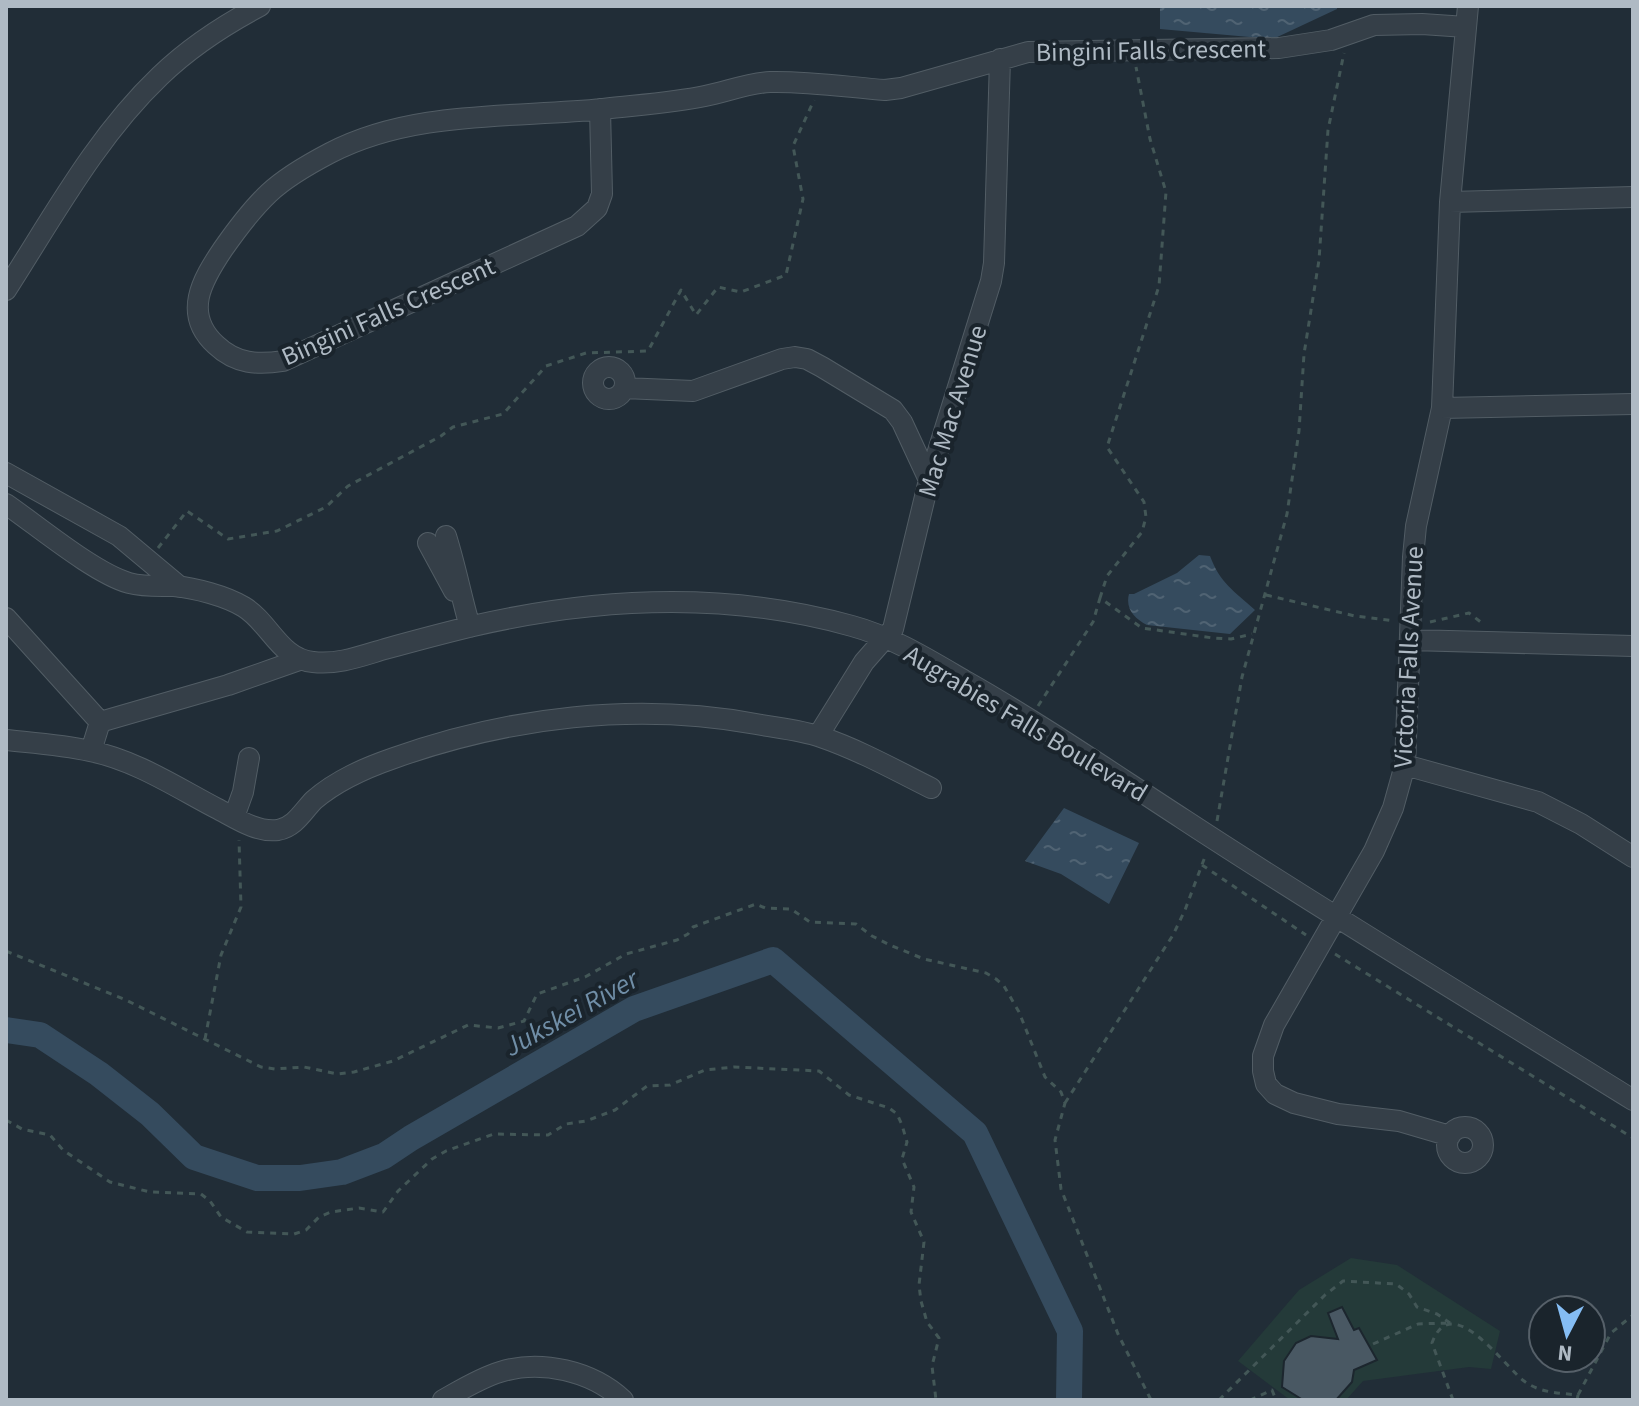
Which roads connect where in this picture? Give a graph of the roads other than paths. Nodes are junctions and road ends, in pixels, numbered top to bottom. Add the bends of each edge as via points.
1 (260, 6) edge
2 (1467, 16) edge
3 (1000, 59) junction
4 (600, 109) junction
5 (1633, 197) edge
6 (1450, 202) junction
7 (6, 290) edge
8 (624, 388) dead end
9 (1633, 404) edge
10 (1442, 408) junction
11 (6, 473) edge
12 (929, 480) junction
13 (6, 504) edge
14 (82, 515) junction
15 (437, 540) dead end
16 (64, 544) junction
17 (180, 587) junction
18 (6, 618) edge
19 (470, 627) junction
20 (1416, 632) junction
21 (887, 639) junction
22 (1633, 646) edge
23 (299, 660) junction
24 (100, 722) junction
25 (818, 736) junction
26 (6, 740) edge
27 (91, 751) junction
28 (249, 758) dead end
29 (1405, 765) junction
30 (931, 788) dead end
31 (238, 819) junction
32 (1633, 857) edge
33 (1335, 916) junction
34 (1633, 1100) edge
35 (1450, 1136) dead end
36 (443, 1400) edge
37 (623, 1400) edge

1 - 7 street via 195,47 126,112
2 - 3 street, Bingini Falls Crescent via 1374,25 1331,40 1279,48 1049,50
2 - 6 street, Victoria Falls Avenue
3 - 4 street, Bingini Falls Crescent via 901,88 767,82 702,97
3 - 12 street, Mac Mac Avenue via 991,281
4 - 4 street, Bingini Falls Crescent via 428,123 391,130 330,153 271,191 208,271 197,303 207,337 242,361 283,361 577,226 597,208 602,194
5 - 6 street
6 - 10 street, Victoria Falls Avenue
8 - 12 street via 693,391 782,359 807,359 893,410
9 - 10 street
10 - 20 street, Victoria Falls Avenue via 1416,526
11 - 14 street
12 - 21 street, Mac Mac Avenue via 897,617
13 - 16 street
14 - 16 street
14 - 17 street via 131,544
15 - 19 street
16 - 17 street via 128,583
17 - 23 street via 244,607
18 - 24 street
19 - 21 street, Augrabies Falls Boulevard via 555,609 676,600 799,613
19 - 23 street, Augrabies Falls Boulevard via 346,661
20 - 22 street
20 - 29 street, Victoria Falls Avenue
21 - 25 street, Mac Mac Avenue via 864,662
21 - 33 street, Augrabies Falls Boulevard via 1030,719
23 - 24 street
24 - 27 street
25 - 30 street
25 - 31 street via 664,714 528,723 429,746 351,775 280,830
26 - 27 street
27 - 31 street via 143,769
28 - 31 street
29 - 32 street via 1538,802
29 - 33 street, Victoria Falls Avenue via 1374,851
33 - 34 street, Augrabies Falls Boulevard
33 - 35 street, Victoria Falls Avenue via 1267,1040 1266,1084 1275,1094 1315,1110 1399,1121
36 - 37 street via 499,1372 535,1366 588,1378

